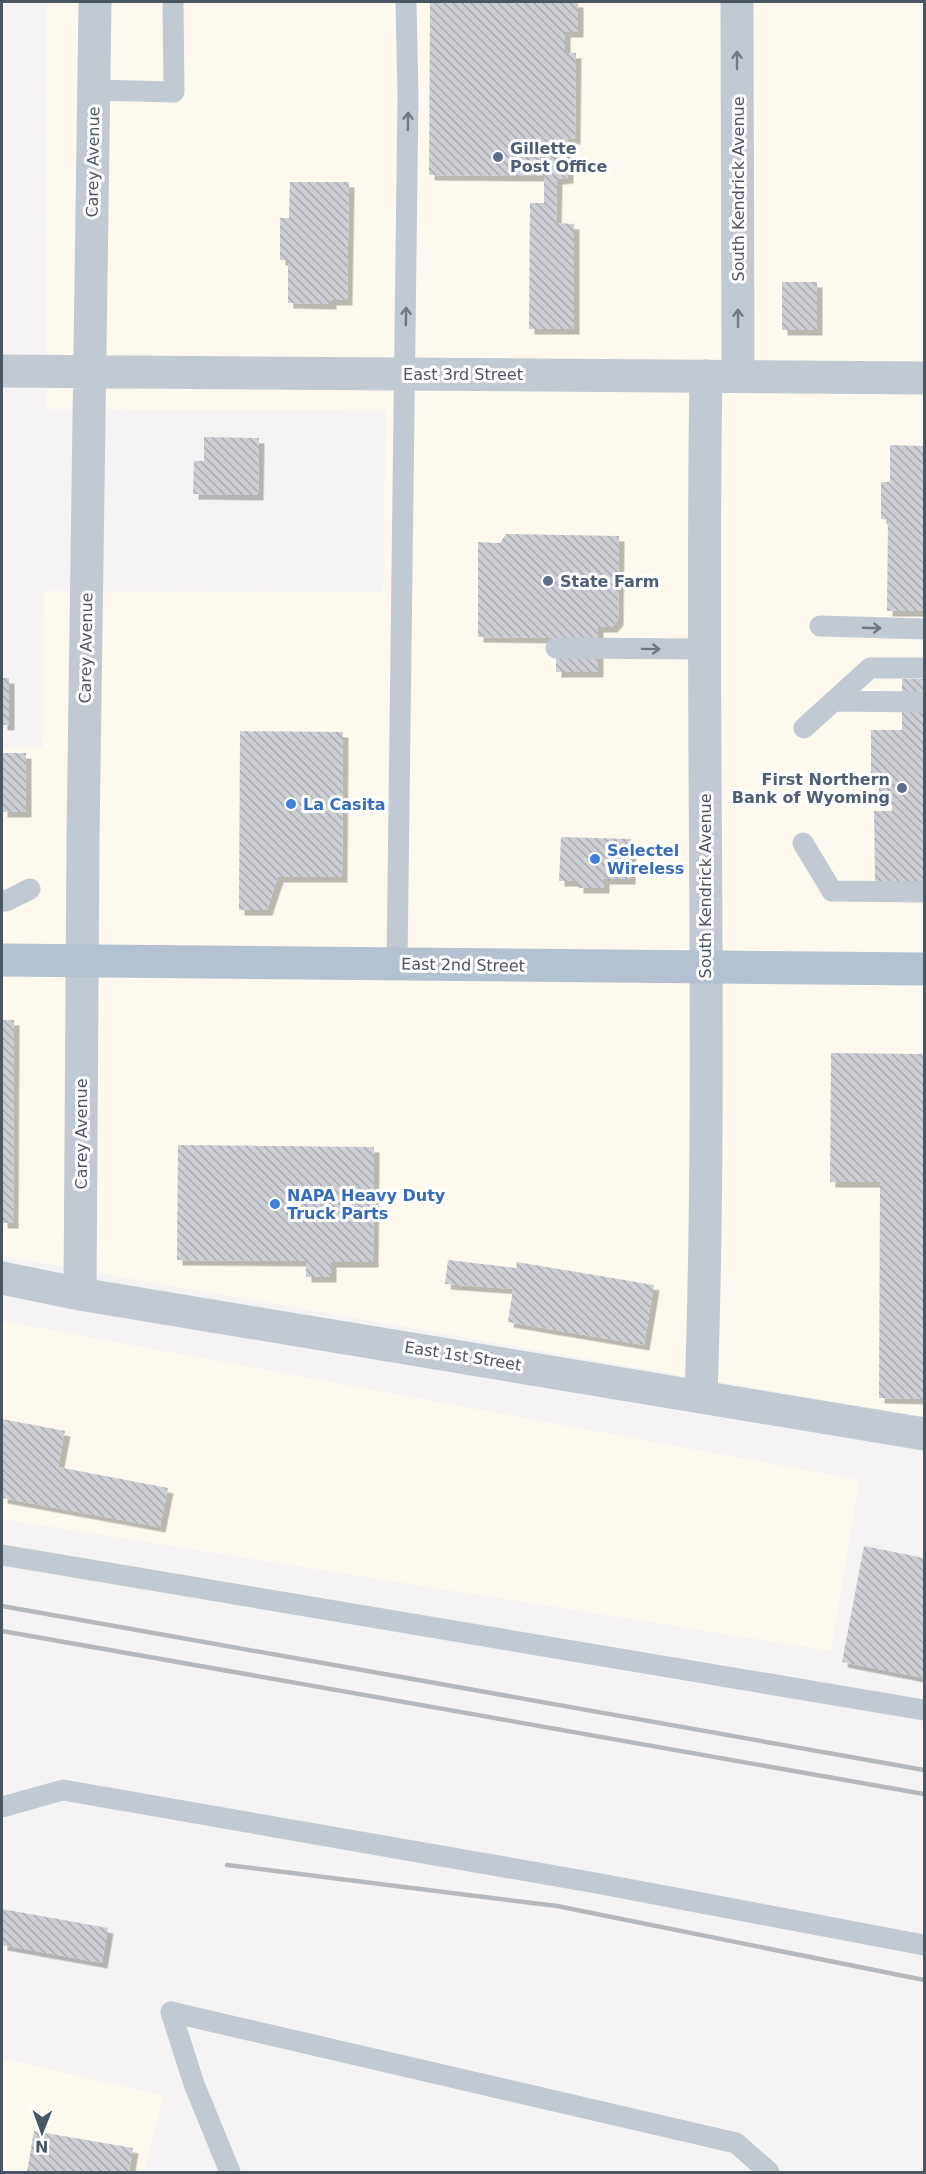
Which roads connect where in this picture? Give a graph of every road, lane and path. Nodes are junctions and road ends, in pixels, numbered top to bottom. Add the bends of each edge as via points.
1 (95, 2) edge
2 (173, 2) edge
3 (406, 2) edge
4 (737, 2) edge
5 (94, 90) junction
6 (2, 371) edge
7 (91, 372) junction
8 (405, 374) junction
9 (706, 376) junction
10 (738, 376) junction
11 (924, 378) edge
12 (820, 626) dead end
13 (924, 629) edge
14 (556, 648) dead end
15 (704, 649) junction
16 (924, 668) edge
17 (833, 702) junction
18 (924, 702) edge
19 (804, 728) dead end
20 (803, 843) dead end
21 (30, 889) dead end
22 (924, 892) edge
23 (2, 901) edge
24 (2, 960) edge
25 (82, 961) junction
26 (397, 964) junction
27 (705, 966) junction
28 (924, 969) edge
29 (2, 1278) edge
30 (80, 1294) junction
31 (701, 1395) junction
32 (924, 1434) edge
33 (2, 1555) edge
34 (924, 1710) edge
35 (2, 1807) edge
36 (924, 1945) edge
37 (230, 2172) edge
38 (769, 2172) edge

1 - 5 street, Carey Avenue
2 - 5 lane via 174,92
8 -> 3 lane
10 -> 4 street, South Kendrick Avenue
5 - 7 street, Carey Avenue
6 - 7 street, East 3rd Street
7 - 8 street, East 3rd Street
7 - 25 street, Carey Avenue
8 - 9 street, East 3rd Street
8 - 26 lane
9 - 10 street, East 3rd Street
9 - 15 street, South Kendrick Avenue
10 - 11 street, East 3rd Street
12 -> 13 lane
14 -> 15 lane
15 - 27 street, South Kendrick Avenue
16 - 17 lane via 870,668
17 - 18 lane
17 - 19 lane
20 - 22 lane via 832,891
21 - 23 lane
24 - 25 main road, East 2nd Street
25 - 26 main road, East 2nd Street
25 - 30 street, Carey Avenue
26 - 27 main road, East 2nd Street
27 - 28 main road, East 2nd Street
27 - 31 street, South Kendrick Avenue
29 - 30 street, East 1st Street
30 - 31 street, East 1st Street
31 - 32 street, East 1st Street
33 - 34 lane
35 - 36 lane via 63,1790
37 - 38 lane via 194,2084 171,2012 736,2143

